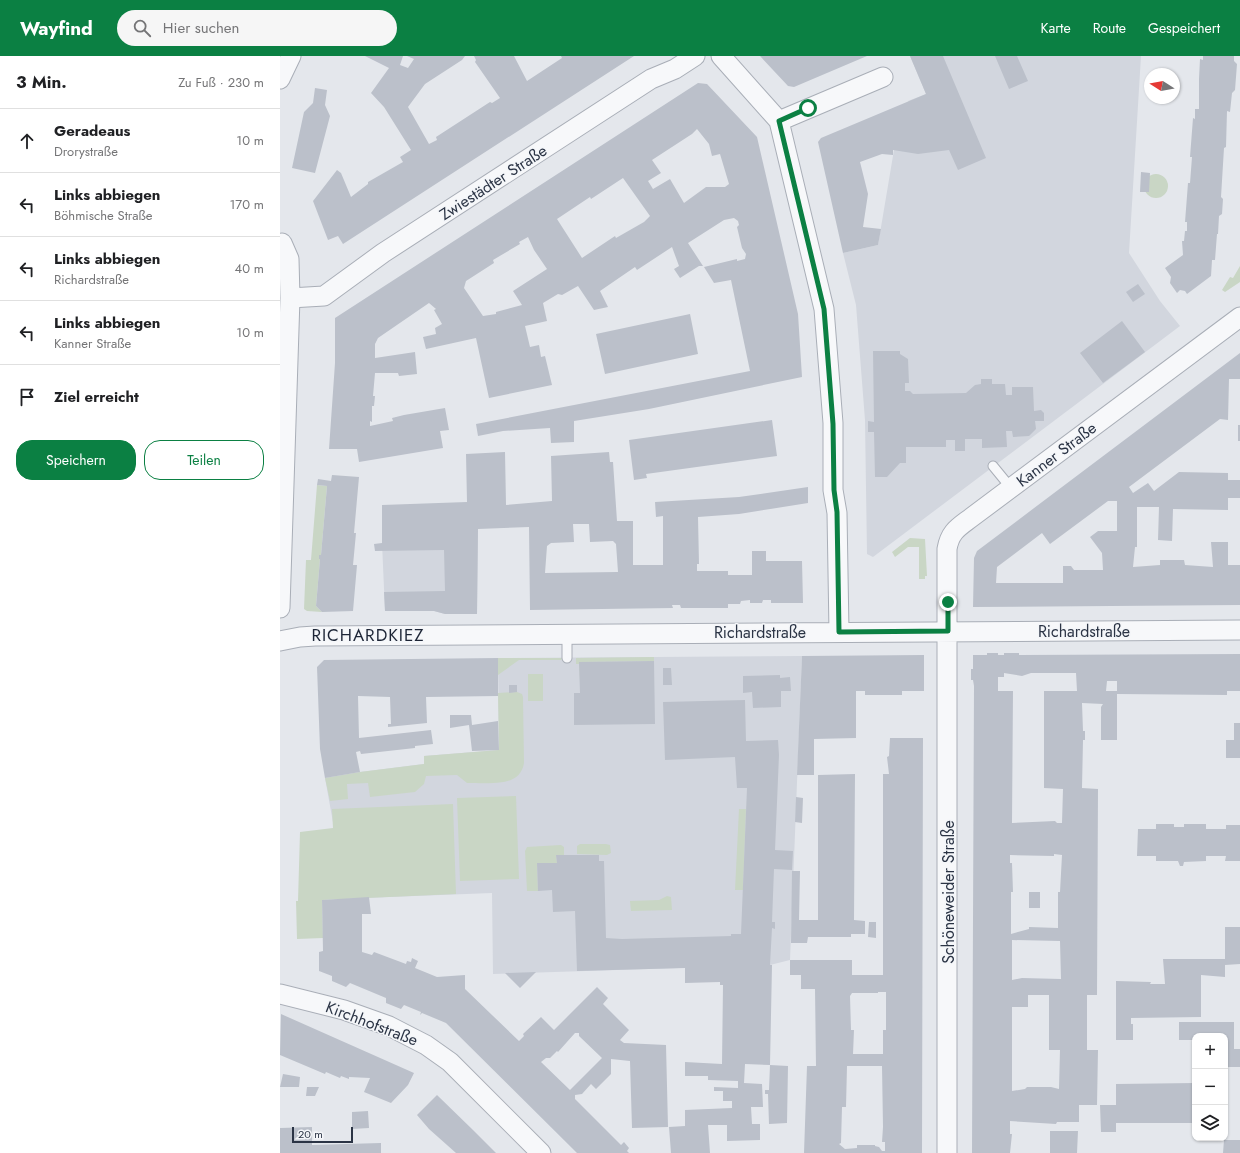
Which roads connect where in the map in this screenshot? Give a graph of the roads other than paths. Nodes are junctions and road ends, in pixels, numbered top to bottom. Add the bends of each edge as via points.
1 (291, 56) edge
2 (695, 56) edge
3 (721, 56) edge
4 (883, 77) dead end
5 (280, 79) edge
6 (779, 121) junction
7 (281, 242) edge
8 (290, 298) junction
9 (1240, 317) edge
10 (993, 466) dead end
11 (1011, 488) junction
12 (280, 608) edge
13 (1240, 630) edge
14 (948, 631) junction
15 (839, 632) junction
16 (567, 634) junction
17 (280, 641) edge
18 (567, 658) dead end
19 (288, 996) edge
20 (541, 1153) edge
21 (947, 1153) edge

1 - 5 street
2 - 8 street, Zwiestädter Straße via 675,69 651,79 361,267 324,296
3 - 6 street
4 - 6 street
6 - 15 street via 824,309 833,424
7 - 8 street via 289,259
8 - 12 street
9 - 11 street, Kanner Straße
10 - 11 lane
11 - 14 street, Kanner Straße via 955,530 949,538
13 - 14 street, Richardstraße
14 - 15 street, Richardstraße
14 - 21 street, Schöneweider Straße
15 - 16 street, Richardstraße
16 - 17 street, Richardstraße via 307,636
16 - 18 lane
19 - 20 street, Kirchhofstraße via 344,1010 389,1026 436,1051 455,1066

